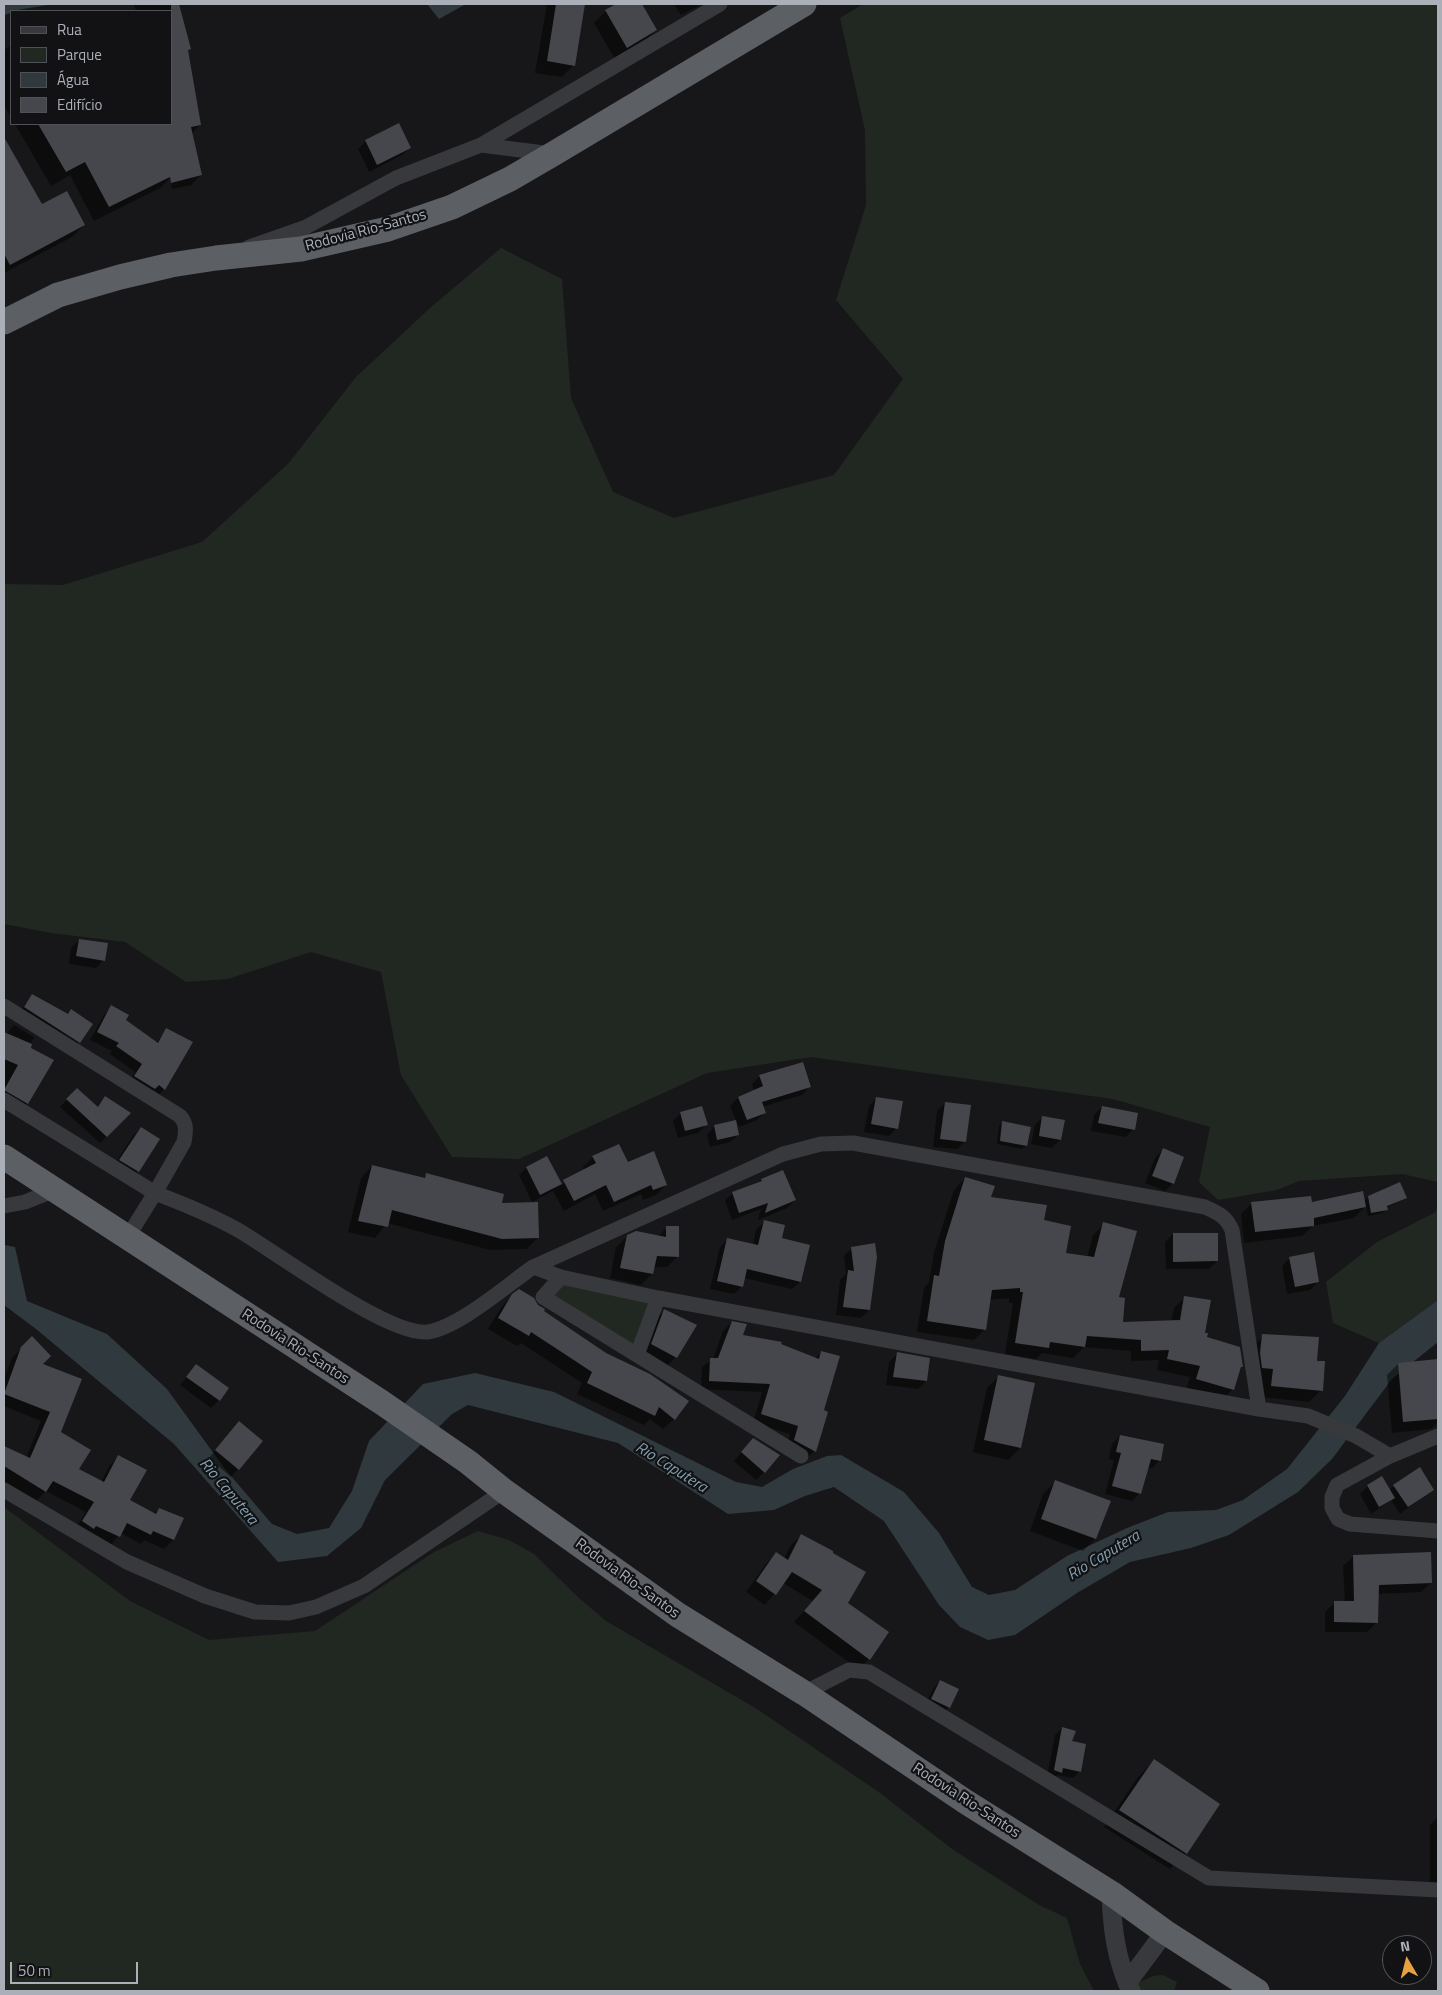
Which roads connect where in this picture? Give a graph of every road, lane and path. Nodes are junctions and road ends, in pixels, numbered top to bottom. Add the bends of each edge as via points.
1 (720, 4) edge
2 (804, 4) edge
3 (482, 145) junction
4 (553, 154) junction
5 (216, 258) junction
6 (4, 322) edge
7 (4, 1006) edge
8 (4, 1100) edge
9 (4, 1157) edge
10 (55, 1190) junction
11 (155, 1194) junction
12 (4, 1206) edge
13 (127, 1238) junction
14 (532, 1267) junction
15 (561, 1277) junction
16 (658, 1298) junction
17 (637, 1355) junction
18 (1260, 1409) junction
19 (1438, 1436) edge
20 (801, 1456) dead end
21 (1390, 1456) junction
22 (4, 1490) edge
23 (504, 1491) junction
24 (1438, 1531) edge
25 (804, 1693) junction
26 (1438, 1890) edge
27 (1111, 1893) junction
28 (1165, 1932) junction
29 (1129, 1987) edge
30 (1257, 1991) edge

1 - 3 street
2 - 4 highway, Rodovia Rio-Santos
3 - 4 street
3 - 5 street via 396,178 306,227
4 - 5 highway, Rodovia Rio-Santos via 452,207 388,229 301,249
5 - 6 highway, Rodovia Rio-Santos via 171,265 58,295
7 - 11 street via 185,1122 184,1142
8 - 11 street
9 - 10 highway, Rodovia Rio-Santos
10 - 12 street
10 - 13 highway, Rodovia Rio-Santos
11 - 13 street
11 - 14 street via 195,1208 237,1230 399,1327 425,1332 443,1328
13 - 23 highway, Rodovia Rio-Santos via 381,1402
14 - 15 street
14 - 18 street via 783,1154 821,1144 853,1143 1205,1207 1220,1214 1232,1230
15 - 16 street
15 - 17 street via 543,1297
16 - 17 street
16 - 18 street
17 - 20 street
18 - 21 street via 1308,1416 1356,1436
19 - 21 street
21 - 24 street via 1337,1486 1332,1496 1332,1508 1338,1519 1350,1524
22 - 23 street via 127,1562 205,1596 255,1612 289,1613 316,1607 364,1586
23 - 25 highway, Rodovia Rio-Santos via 678,1615
25 - 26 street via 849,1670 869,1672 1209,1878
25 - 27 highway, Rodovia Rio-Santos via 966,1802
27 - 28 highway, Rodovia Rio-Santos
27 - 29 street via 1112,1926
28 - 29 street
28 - 30 highway, Rodovia Rio-Santos

